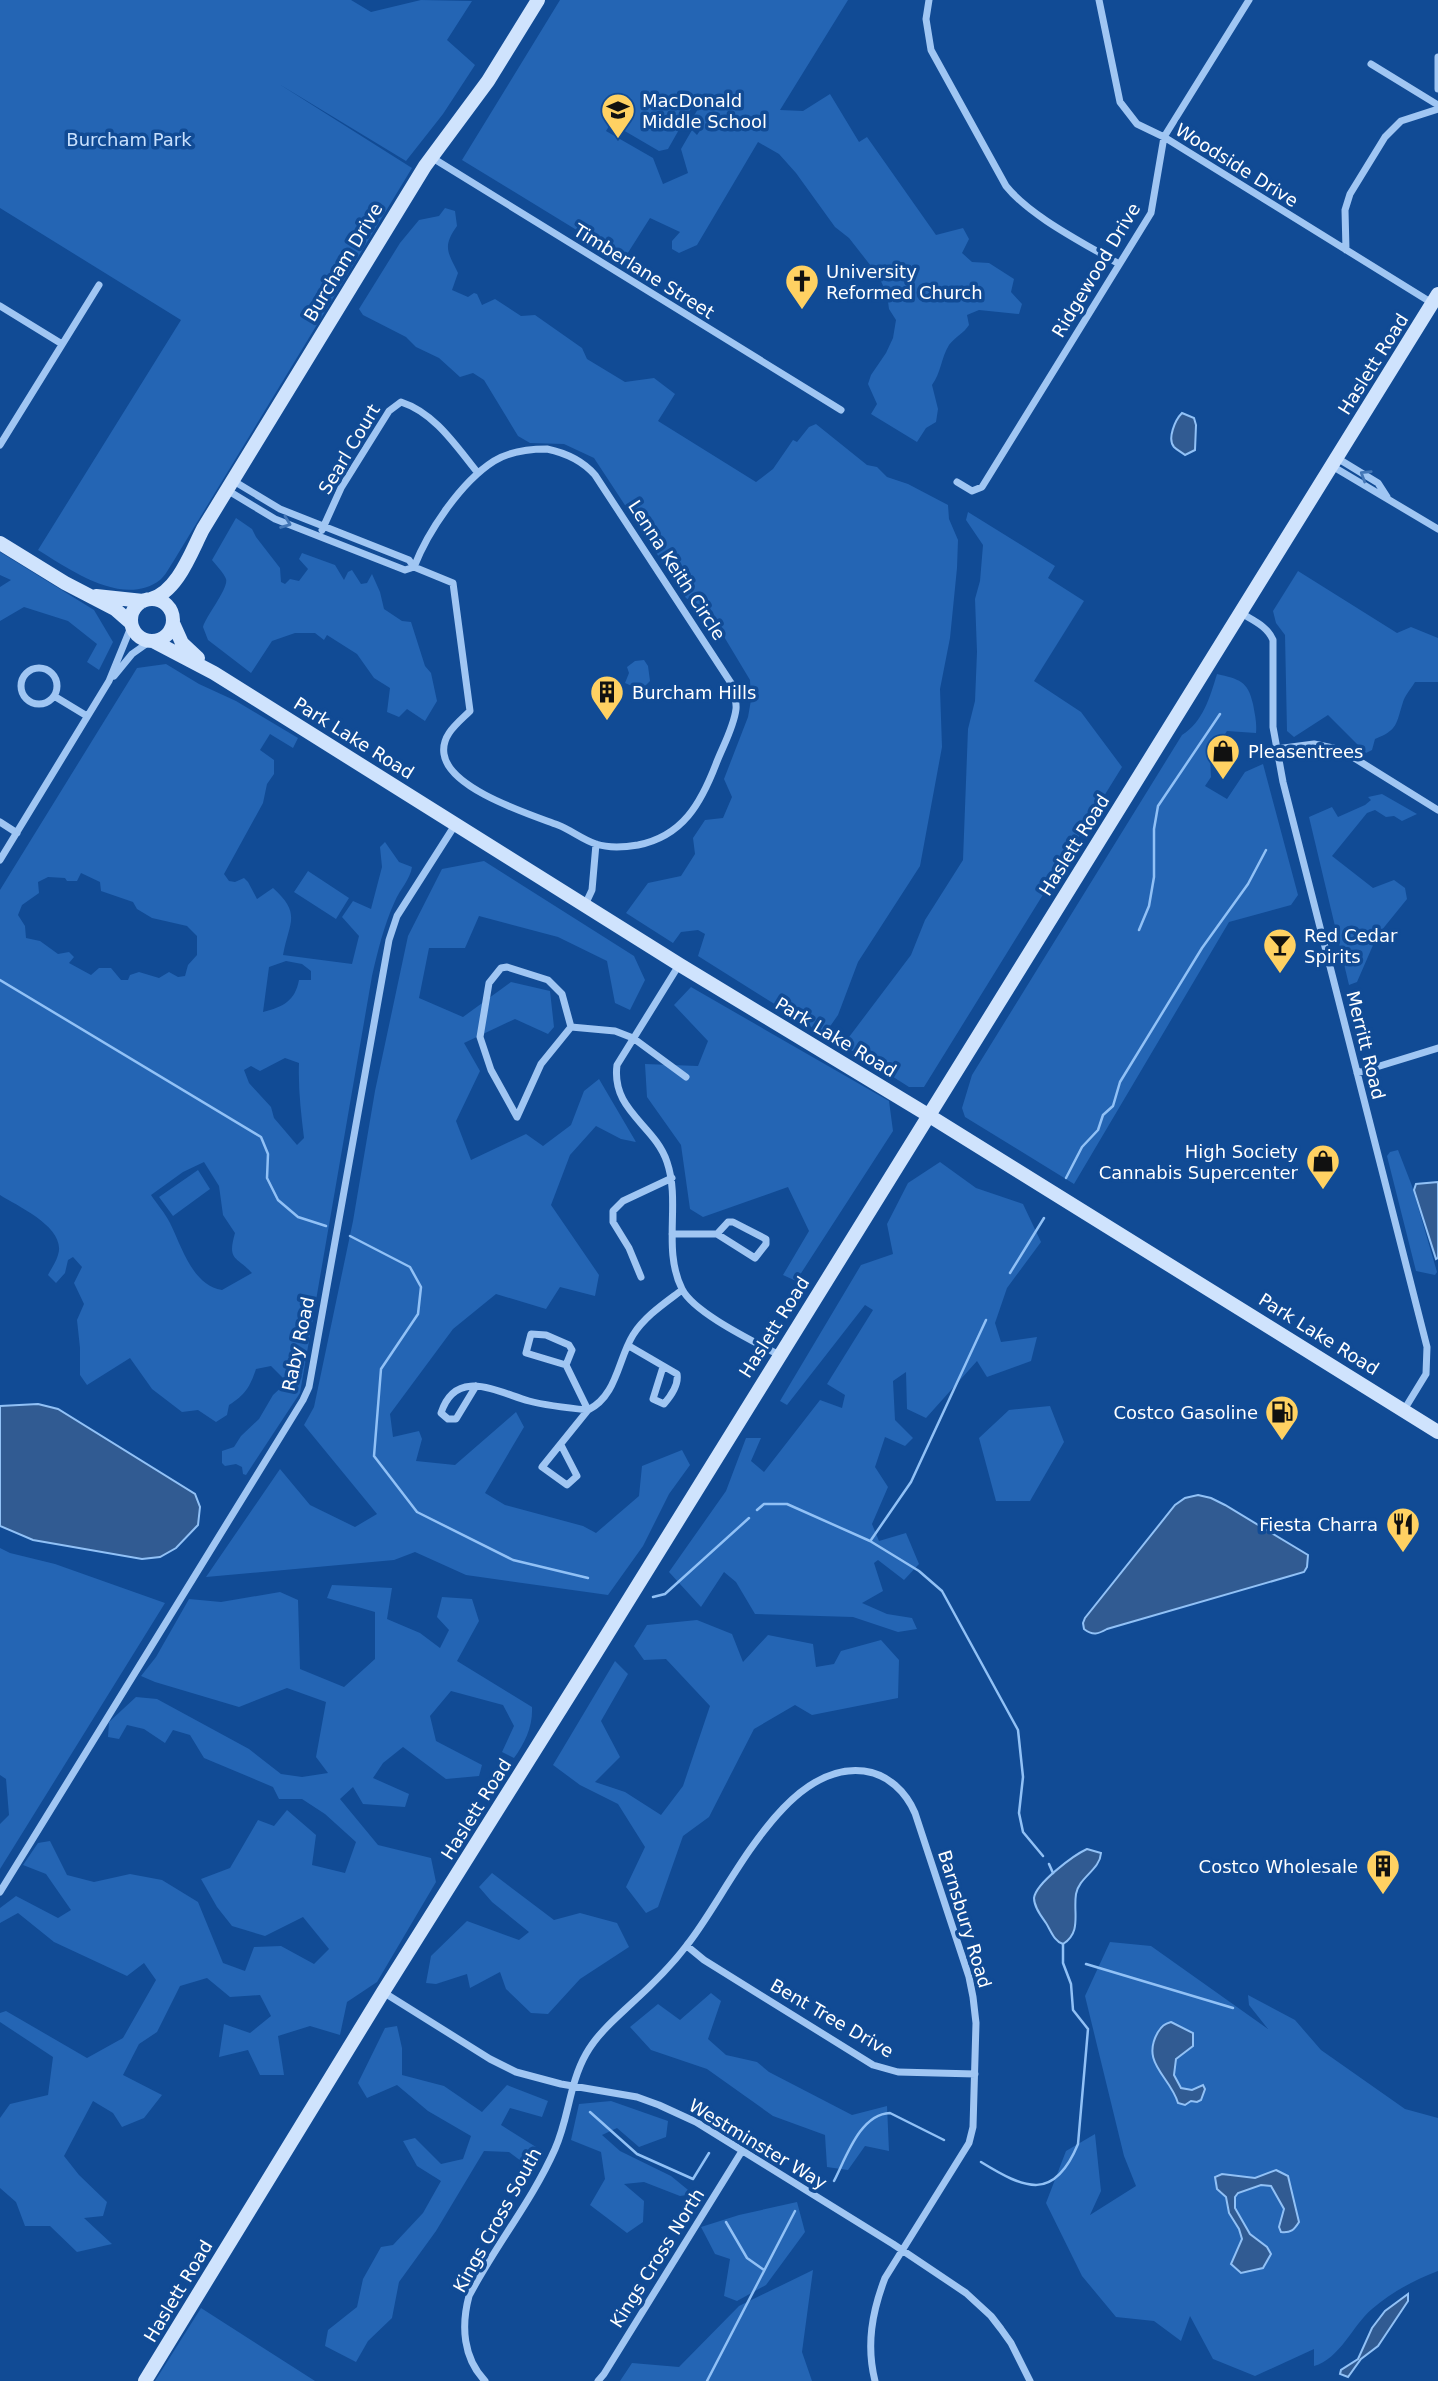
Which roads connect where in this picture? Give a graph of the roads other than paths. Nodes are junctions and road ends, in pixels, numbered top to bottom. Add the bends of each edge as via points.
1 (538, 0) edge
2 (929, 0) edge
3 (1099, 0) edge
4 (1249, 0) edge
5 (1438, 57) edge
6 (1371, 64) dead end
7 (1438, 89) edge
8 (1438, 107) edge
9 (1164, 138) junction
10 (432, 157) junction
11 (1346, 250) junction
12 (1119, 264) junction
13 (99, 285) dead end
14 (1435, 299) edge
15 (0, 306) edge
16 (62, 344) junction
17 (841, 410) dead end
18 (0, 445) edge
19 (1334, 462) junction
20 (478, 473) junction
21 (957, 482) dead end
22 (229, 485) junction
23 (324, 527) junction
24 (1438, 529) edge
25 (319, 536) junction
26 (0, 543) edge
27 (192, 551) junction
28 (414, 567) junction
29 (89, 595) junction
30 (147, 600) junction
31 (1241, 613) junction
32 (173, 621) junction
33 (131, 625) junction
34 (151, 642) junction
35 (214, 673) junction
36 (109, 681) junction
37 (54, 696) junction
38 (87, 716) junction
39 (1276, 749) junction
40 (1438, 810) edge
41 (0, 822) edge
42 (455, 825) junction
43 (17, 832) junction
44 (596, 845) junction
45 (0, 860) edge
46 (585, 905) junction
47 (680, 965) junction
48 (571, 1027) junction
49 (633, 1038) junction
50 (1438, 1048) edge
51 (1357, 1073) junction
52 (686, 1077) dead end
53 (928, 1115) junction
54 (671, 1178) junction
55 (672, 1234) junction
56 (717, 1234) junction
57 (641, 1277) dead end
58 (682, 1290) junction
59 (629, 1346) junction
60 (779, 1355) junction
61 (566, 1365) junction
62 (663, 1367) junction
63 (476, 1386) junction
64 (588, 1410) junction
65 (1404, 1410) junction
66 (1438, 1432) edge
67 (561, 1446) junction
68 (0, 1892) edge
69 (687, 1946) junction
70 (383, 1992) junction
71 (975, 2074) junction
72 (573, 2086) junction
73 (742, 2151) junction
74 (902, 2251) junction
75 (145, 2381) edge
76 (485, 2381) edge
77 (598, 2381) edge
78 (875, 2381) edge
79 (1030, 2381) edge

1 - 10 street, Burcham Drive via 488,81
2 - 12 street via 926,19 931,50 1006,186 1031,210
3 - 9 street, Woodside Drive via 1120,102 1137,124
4 - 9 street, Ridgewood Drive
5 - 7 street
6 - 8 street
8 - 11 street via 1401,121 1385,136 1350,194 1344,227
9 - 11 street, Woodside Drive
9 - 12 street, Ridgewood Drive via 1153,207
10 - 17 street, Timberlane Street
10 - 22 street, Burcham Drive
11 - 14 street, Woodside Drive
12 - 21 street, Ridgewood Drive via 982,487 972,491
13 - 16 street
14 - 19 street, Haslett Road
15 - 16 street
16 - 18 street
19 - 24 street via 1378,483 1387,497
19 - 31 street, Haslett Road
20 - 23 street, Searl Court via 439,425 401,402 389,411 341,488
20 - 28 street, Lenna Keith Circle via 431,533
20 - 44 street, Lenna Keith Circle via 496,459 534,449 559,452 587,465 731,683 736,712 695,810 651,841
22 - 23 street, Lenna Keith Circle
22 -> 25 street, Lenna Keith Circle via 275,519
22 - 27 street, Burcham Drive
23 - 25 street, Searl Court
23 - 28 street, Lenna Keith Circle via 409,560
25 - 28 street, Lenna Keith Circle via 405,570
26 - 29 street
27 - 30 street, Burcham Drive via 167,592
27 - 32 street, Burcham Drive
28 - 44 street, Lenna Keith Circle via 453,583 471,711 448,734 444,744 447,765 495,800
29 - 30 street
29 - 33 street via 115,609
30 - 32 street via 164,603
30 - 33 street via 134,608
31 - 39 street, Merritt Road via 1262,625 1273,640
31 - 53 street, Haslett Road
32 - 34 street via 166,636
32 - 35 street, Park Lake Road via 182,643
33 - 34 street via 138,636
33 - 36 street
34 - 35 street, Park Lake Road
34 - 36 street via 132,654
35 - 42 street, Park Lake Road
36 - 38 street
37 - 37 street via 56,678 47,670 35,668 25,674 22,691 28,701 39,704
37 - 38 street
38 - 43 street
39 - 40 street via 1314,744 1333,748
39 - 51 street, Merritt Road
41 - 43 street
42 - 46 street, Park Lake Road
42 - 68 street, Raby Road via 397,916 389,940 309,1387
43 - 45 street
44 - 46 street via 592,890
46 - 47 street, Park Lake Road
47 - 49 street
47 - 53 street, Park Lake Road
48 - 48 street via 541,1064 517,1117 491,1070 480,1037 494,975 507,967 548,981 562,994
48 - 49 street via 615,1031
49 - 52 street
49 - 54 street via 617,1065 615,1079 627,1109 656,1141
50 - 51 street
51 - 65 street, Merritt Road via 1427,1347 1426,1374
53 - 60 street, Haslett Road
53 - 65 street, Park Lake Road
54 - 55 street
54 - 57 street via 613,1211 613,1222
55 - 56 street
55 - 58 street via 671,1249
56 - 56 street via 755,1258 766,1244 766,1239 733,1222
58 - 59 street via 643,1321
58 - 60 street via 720,1322
59 - 62 street
59 - 64 street via 607,1393
60 - 70 street, Haslett Road
61 - 61 street via 572,1350 569,1345 531,1334 526,1353
61 - 64 street
62 - 62 street via 678,1377 664,1404 653,1399
63 - 63 street via 457,1389 440,1413 456,1419
63 - 64 street via 539,1404
64 - 67 street
65 - 66 street, Park Lake Road
67 - 67 street via 542,1467 567,1485 577,1476
69 - 71 street, Bent Tree Drive via 882,2068
69 - 71 street, Barnsbury Road via 765,1827 791,1801 838,1773 862,1770 882,1776 902,1791 915,1813 969,1977 976,2023
69 - 72 street, Kings Cross South via 601,2033 587,2052
70 - 72 street, Westminster Way via 516,2072
70 - 75 street, Haslett Road
71 - 74 street, Barnsbury Road via 969,2143
72 - 73 street, Westminster Way via 659,2105
72 - 76 street, Kings Cross South via 547,2166 469,2296 465,2340 473,2365
73 - 74 street, Westminster Way
73 - 77 street, Kings Cross North
74 - 78 street, Barnsbury Road via 885,2278 871,2325 869,2351
74 - 79 street, Westminster Way via 950,2281 991,2316

